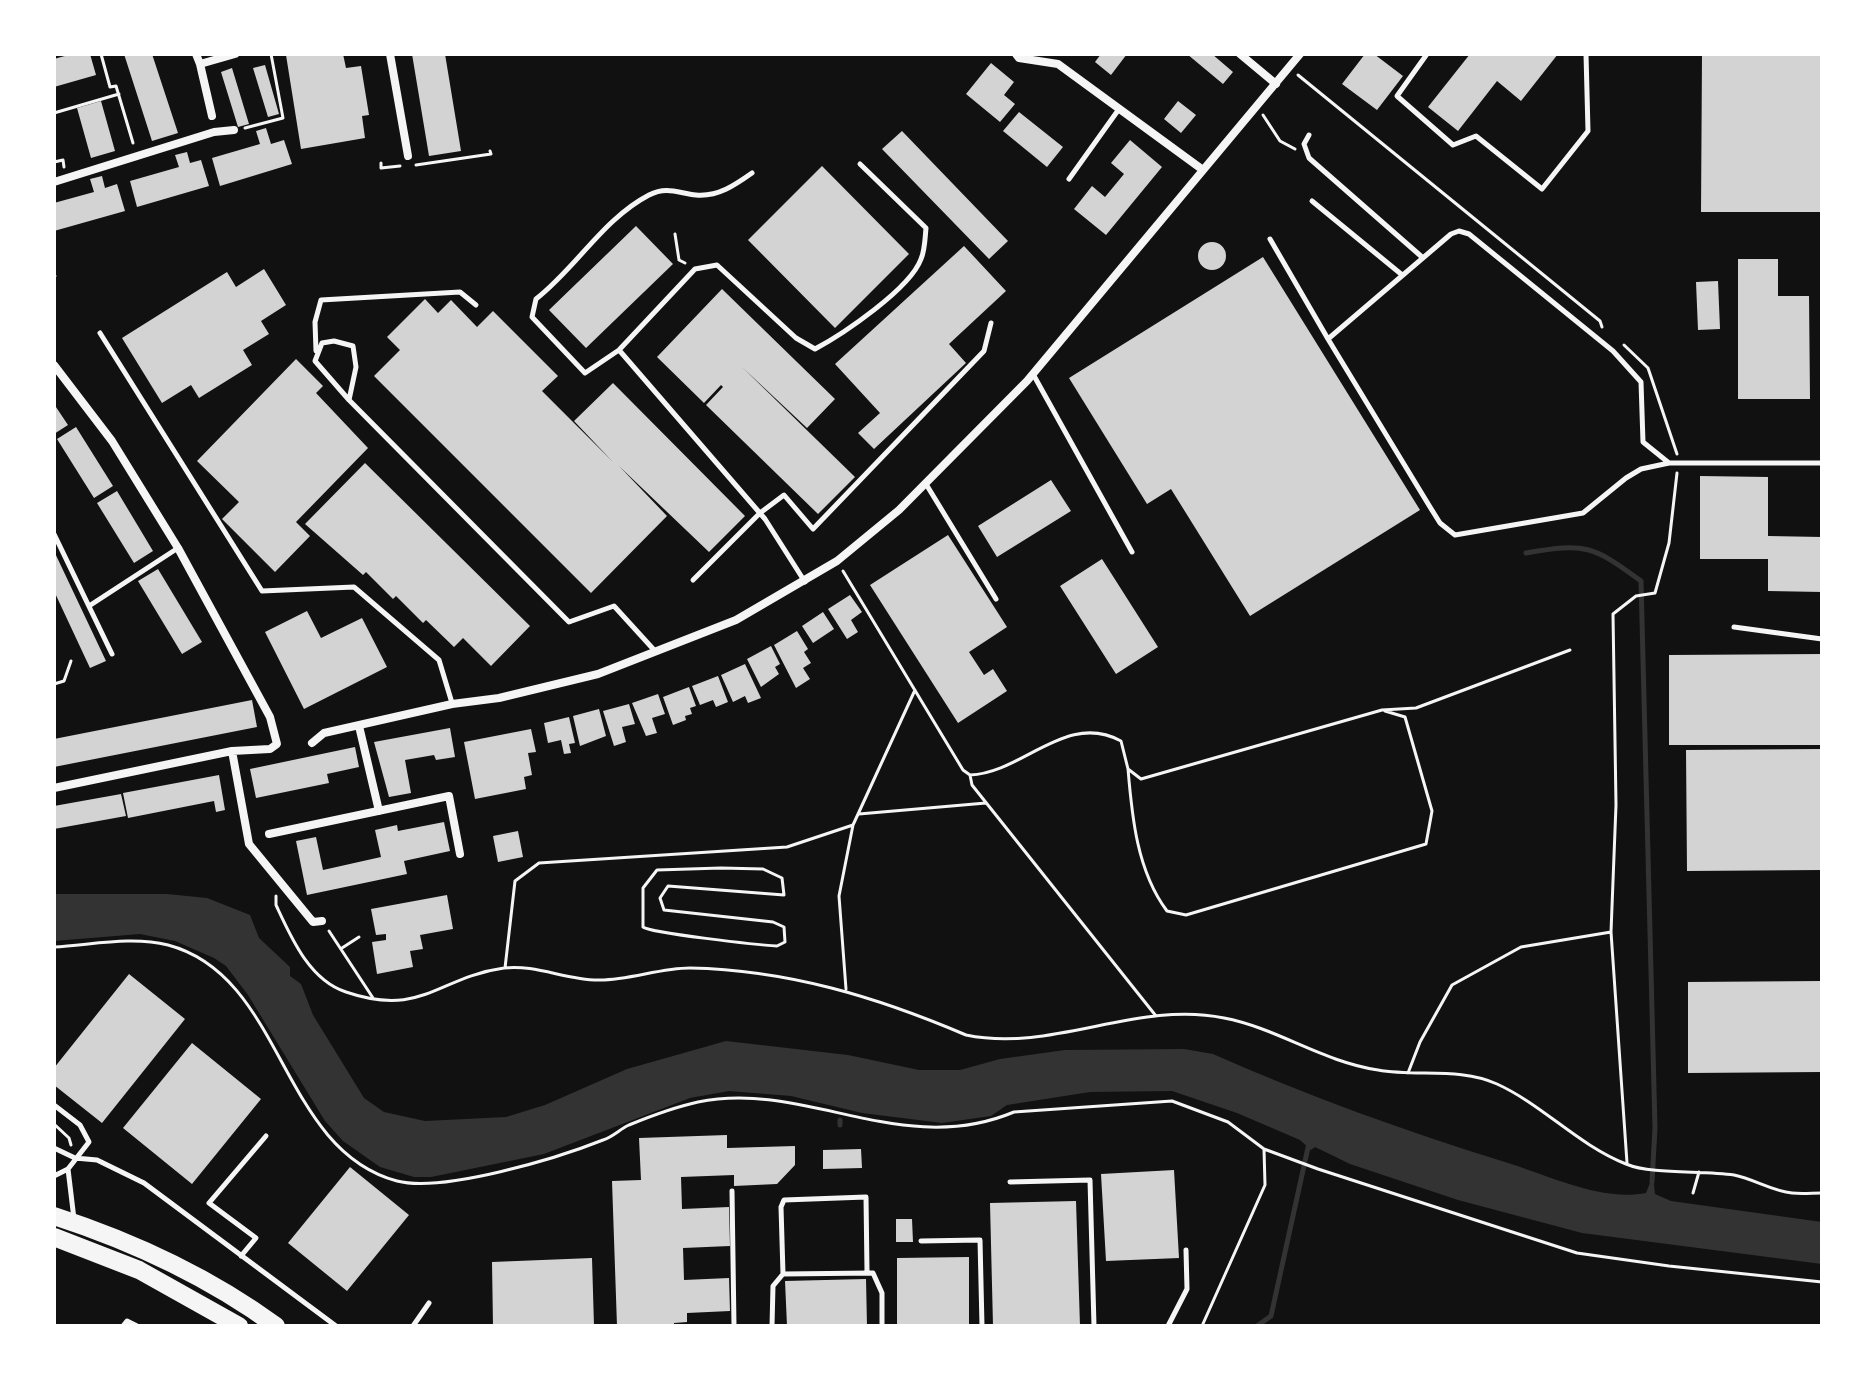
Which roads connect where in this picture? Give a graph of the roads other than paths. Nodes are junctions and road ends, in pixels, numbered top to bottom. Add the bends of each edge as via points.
1 (196, 54) edge
2 (235, 54) edge
3 (390, 54) edge
4 (1016, 54) edge
5 (1240, 54) edge
6 (1300, 54) edge
7 (1427, 54) edge
8 (1586, 54) edge
9 (200, 64) junction
10 (1276, 84) junction
11 (1120, 109) junction
12 (212, 116) dead end
13 (234, 130) road end
14 (1309, 135) dead end
15 (411, 160) road end
16 (860, 164) dead end
17 (1203, 170) junction
18 (752, 173) dead end
19 (1069, 179) dead end
20 (54, 182) edge
21 (1312, 201) dead end
22 (1270, 239) dead end
23 (1422, 257) junction
24 (1402, 274) junction
25 (476, 305) dead end
26 (991, 323) dead end
27 (100, 333) dead end
28 (1328, 339) junction
29 (619, 350) junction
30 (316, 352) junction
31 (54, 365) edge
32 (1033, 374) junction
33 (349, 400) junction
34 (1669, 463) junction
35 (1822, 463) edge
36 (926, 483) junction
37 (760, 513) junction
38 (54, 534) edge
39 (178, 548) junction
40 (1132, 552) dead end
41 (693, 580) dead end
42 (805, 583) junction
43 (996, 599) dead end
44 (89, 606) junction
45 (1734, 627) dead end
46 (1822, 639) edge
47 (655, 651) junction
48 (112, 654) dead end
49 (452, 704) junction
50 (359, 726) junction
51 (312, 743) dead end
52 (232, 751) junction
53 (54, 788) edge
54 (379, 811) junction
55 (269, 834) dead end
56 (460, 854) dead end
57 (322, 921) road end
58 (54, 1105) edge
59 (266, 1136) dead end
60 (54, 1148) edge
61 (75, 1158) junction
62 (68, 1169) junction
63 (54, 1176) edge
64 (1010, 1182) dead end
65 (732, 1191) dead end
66 (54, 1216) edge
67 (75, 1223) junction
68 (54, 1237) edge
69 (921, 1241) dead end
70 (1186, 1250) dead end
71 (241, 1256) junction
72 (867, 1271) junction
73 (783, 1274) junction
74 (429, 1303) dead end
75 (123, 1326) edge
76 (137, 1326) edge
77 (239, 1326) edge
78 (276, 1326) edge
79 (336, 1326) edge
80 (413, 1326) edge
81 (734, 1326) edge
82 (772, 1326) edge
83 (882, 1326) edge
84 (982, 1326) edge
85 (1094, 1326) edge
86 (1168, 1326) edge

1 - 9 street
2 - 9 street
3 - 15 street
4 - 11 street via 1058,64
5 - 10 street
6 - 10 street
7 - 8 lane via 1397,96 1453,145 1476,136 1542,189 1588,131
9 - 12 street
10 - 17 street
11 - 17 street
11 - 19 lane
13 - 20 street
14 - 23 lane via 1304,148 1309,158
16 - 29 lane via 926,228 921,261 879,307 848,331 815,349 796,338 717,265 695,269
17 - 32 street
18 - 29 lane via 716,193 668,189 650,194 615,220 536,299 532,317 585,373
21 - 24 lane
22 - 28 lane
23 - 24 lane
23 - 34 lane via 1451,234 1469,234 1613,351 1641,382 1643,442
24 - 28 lane
25 - 30 lane via 460,292 321,300
26 - 37 lane via 984,351 813,529 784,495
27 - 49 lane via 262,591 354,587 439,660
28 - 34 lane via 1450,533 1460,536 1583,513 1636,472
29 - 37 lane
30 - 33 lane via 315,361
30 - 33 lane via 322,343 334,341 353,346 356,367
31 - 39 street via 112,441
32 - 36 street
32 - 40 lane
33 - 47 lane via 569,622 614,606
34 - 35 lane
36 - 42 street
36 - 43 lane
37 - 41 lane
37 - 42 lane
38 - 44 lane
39 - 44 lane
39 - 52 street via 270,717 277,744
42 - 47 street via 736,620
44 - 48 lane
45 - 46 lane
47 - 49 street via 598,674
49 - 50 street
50 - 51 street via 324,733
50 - 54 street
52 - 53 street
52 - 57 street via 249,844 313,922
54 - 55 street
54 - 56 street via 449,796
58 - 61 lane via 80,1125 89,1142
59 - 71 lane via 209,1203 256,1238
60 - 61 lane
61 - 62 lane
61 - 71 lane via 97,1160 144,1183
62 - 63 lane
62 - 67 lane
64 - 85 lane via 1090,1180
65 - 81 lane
66 - 67 highway
67 - 78 highway via 180,1266
68 - 77 highway via 161,1281
69 - 84 lane via 980,1240
70 - 86 lane via 1187,1289
71 - 79 lane
72 - 73 lane
72 - 73 lane via 866,1197 784,1200
72 - 83 lane via 879,1280
73 - 82 lane via 773,1286
74 - 80 lane
75 - 76 lane via 127,1321

